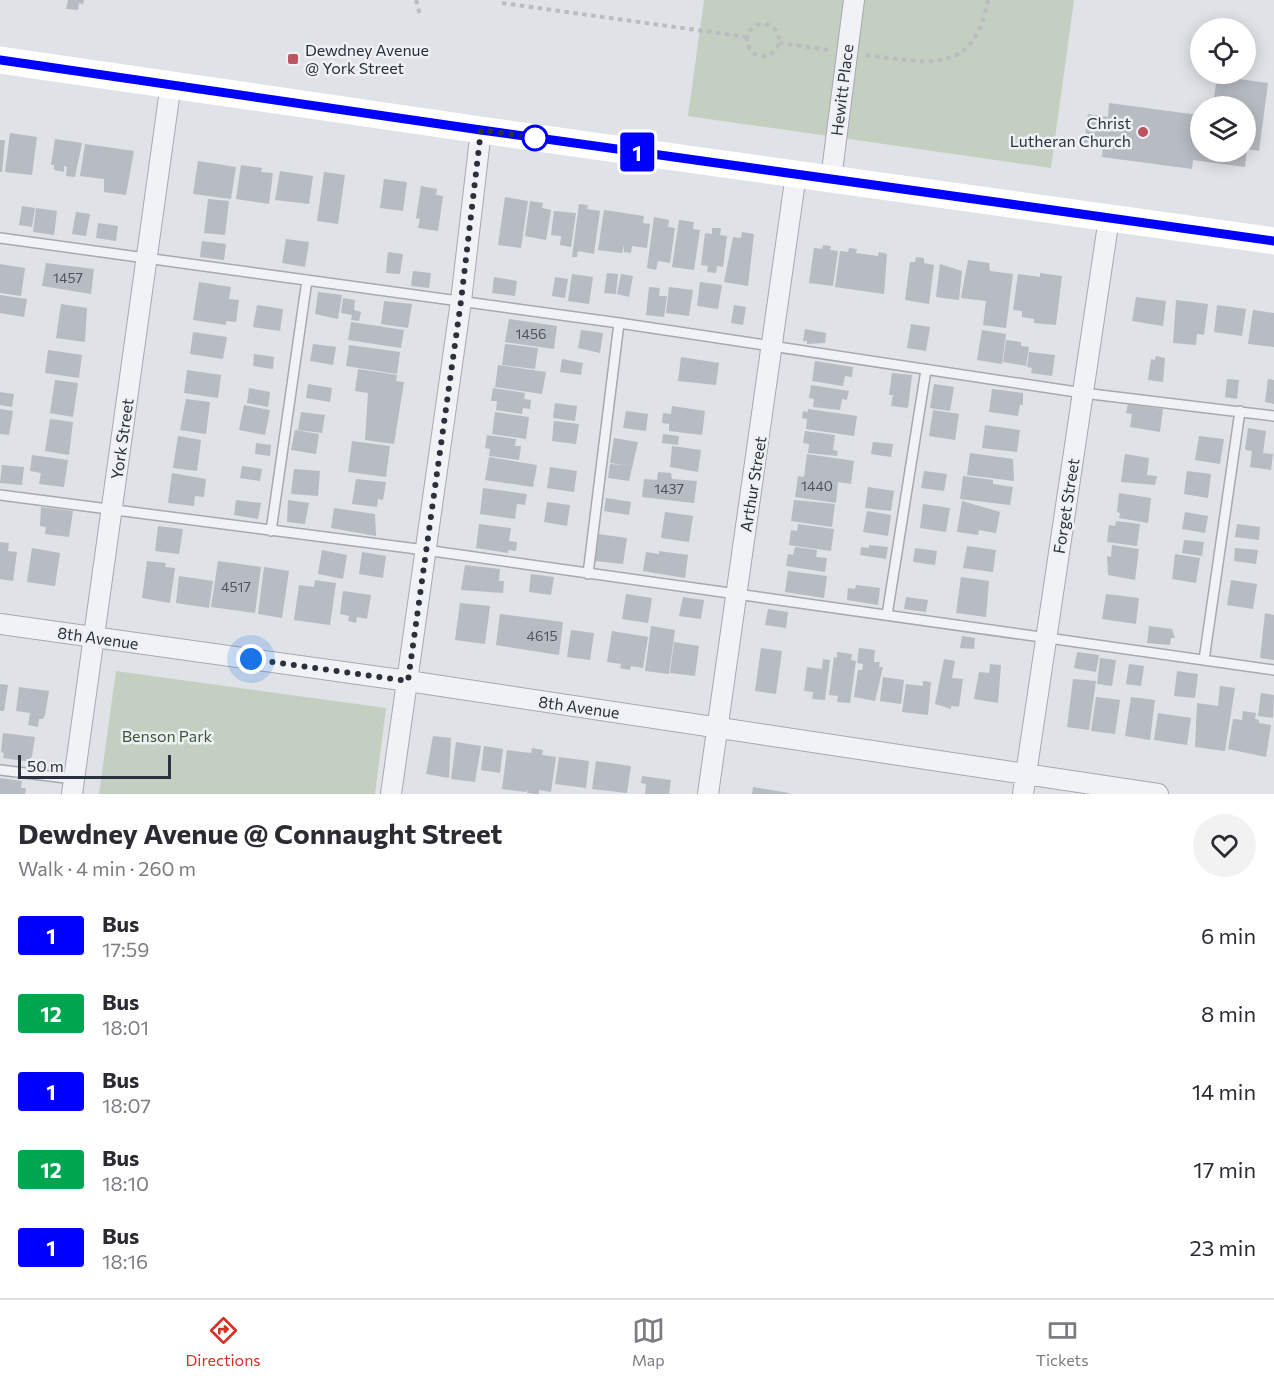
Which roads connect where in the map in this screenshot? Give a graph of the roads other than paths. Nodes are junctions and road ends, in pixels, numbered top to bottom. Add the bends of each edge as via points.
1 (854, 0) edge
2 (0, 60) edge
3 (171, 83) junction
4 (481, 130) junction
5 (796, 174) junction
6 (831, 179) junction
7 (1109, 218) junction
8 (0, 238) edge
9 (1274, 241) edge
10 (147, 257) junction
11 (307, 280) junction
12 (461, 301) junction
13 (619, 323) junction
14 (774, 346) junction
15 (926, 370) junction
16 (1083, 393) junction
17 (1240, 411) junction
18 (1274, 416) edge
19 (0, 495) edge
20 (112, 509) junction
21 (271, 531) junction
22 (425, 550) junction
23 (588, 574) junction
24 (736, 593) junction
25 (887, 615) junction
26 (0, 624) edge
27 (94, 637) junction
28 (1046, 638) junction
29 (1204, 660) junction
30 (1274, 670) edge
31 (408, 681) junction
32 (717, 727) junction
33 (0, 770) edge
34 (1024, 784) edge
35 (74, 787) edge
36 (391, 794) edge
37 (708, 794) edge
38 (1158, 794) edge

1 - 6 street, Hewitt Place
2 - 3 main road
3 - 4 main road
3 - 10 street, York Street
4 - 5 main road
4 - 12 street
5 - 6 main road
5 - 14 street, Arthur Street
6 - 7 main road
7 - 9 main road
7 - 16 street, Forget Street
8 - 10 lane
10 - 11 lane
10 - 20 street, York Street
11 - 12 lane
11 - 21 lane
12 - 13 lane
12 - 22 street
13 - 14 lane
13 - 23 lane
14 - 15 lane
14 - 24 street, Arthur Street
15 - 16 lane
15 - 25 lane
16 - 17 lane
16 - 28 street, Forget Street
17 - 18 lane
17 - 29 lane
19 - 20 lane
20 - 21 lane
20 - 27 street, York Street
21 - 22 lane
22 - 23 lane
22 - 31 street
23 - 24 lane
24 - 25 lane
24 - 32 street, Arthur Street
25 - 28 lane
26 - 27 street, 8th Avenue
27 - 31 street, 8th Avenue
27 - 35 street, York Street
28 - 29 lane
28 - 34 street, Forget Street
29 - 30 lane
31 - 32 street, 8th Avenue
31 - 36 street
32 - 34 street, 8th Avenue
32 - 37 street, Arthur Street
33 - 35 lane
34 - 38 street, 8th Avenue

